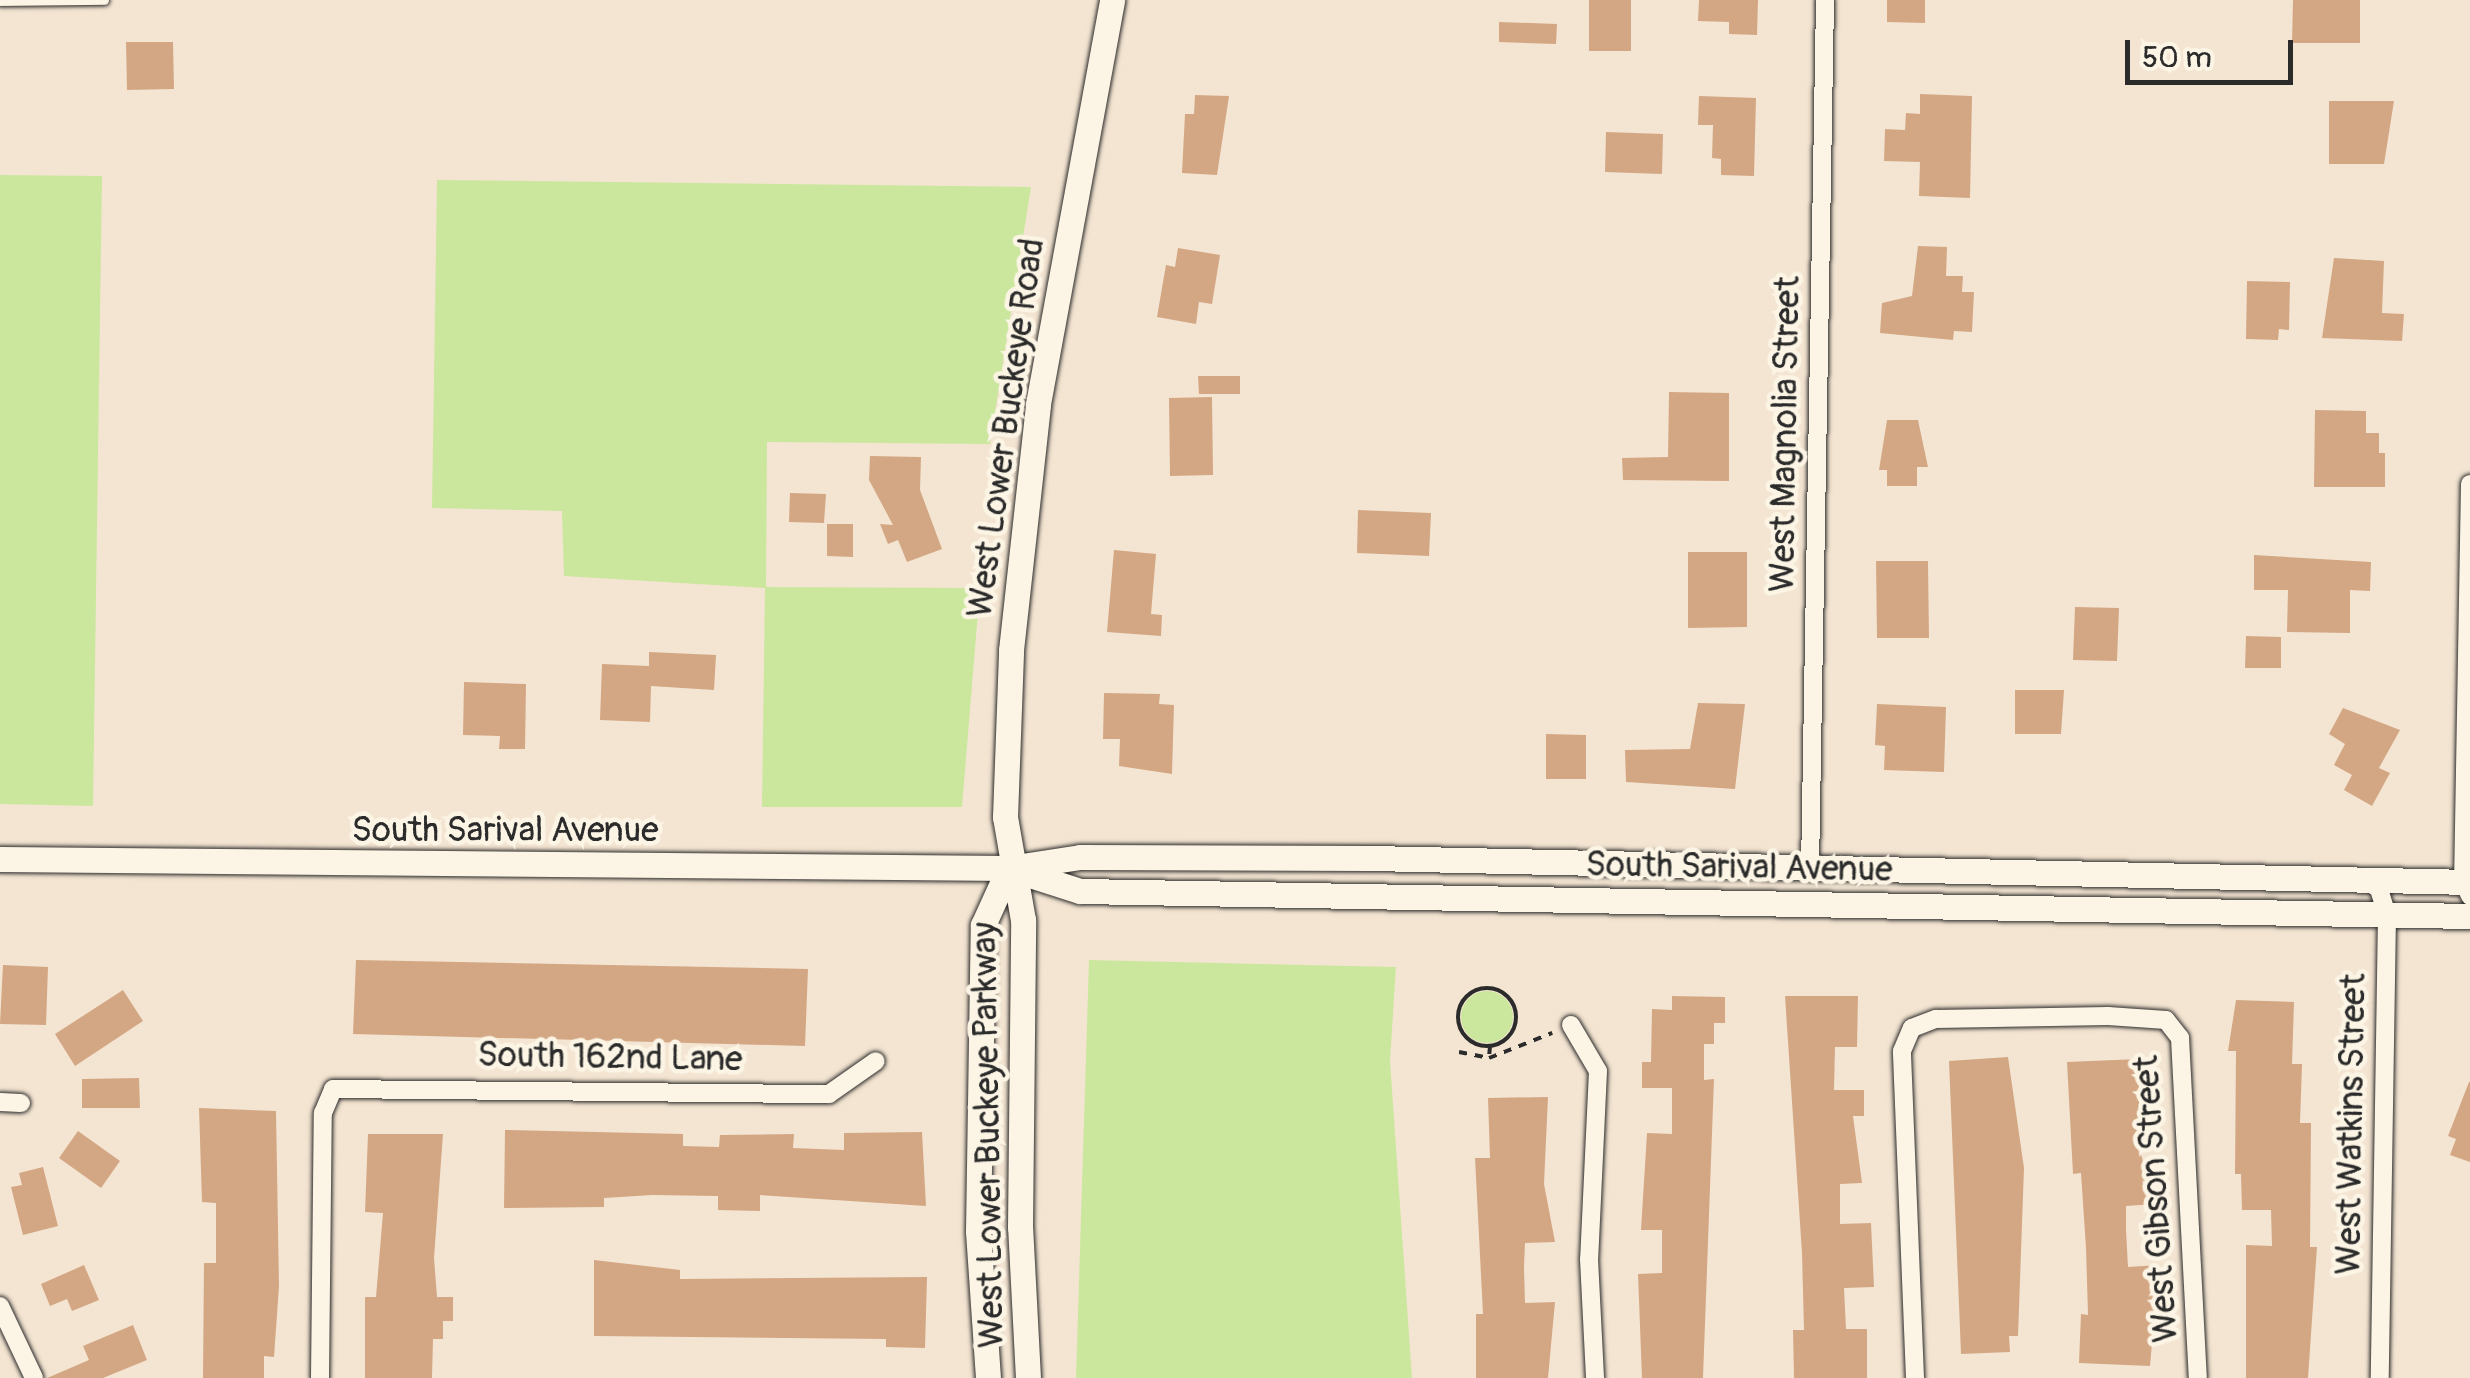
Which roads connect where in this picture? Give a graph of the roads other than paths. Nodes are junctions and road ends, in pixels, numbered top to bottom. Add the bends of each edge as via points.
1 (104, 0) edge
2 (1112, 0) edge
3 (1824, 0) edge
4 (0, 1) edge
5 (2470, 484) edge
6 (0, 858) edge
7 (1009, 868) junction
8 (1810, 870) junction
9 (2366, 880) junction
10 (2468, 887) edge
11 (1809, 903) junction
12 (2387, 915) junction
13 (2470, 916) edge
14 (1570, 1025) road end
15 (876, 1062) dead end
16 (0, 1102) edge
17 (20, 1103) dead end
18 (0, 1306) edge
19 (34, 1378) edge
20 (320, 1378) edge
21 (988, 1378) edge
22 (1028, 1378) edge
23 (1595, 1378) edge
24 (1915, 1378) edge
25 (2198, 1378) edge
26 (2380, 1378) edge

1 - 4 lane
2 - 7 main road, West Lower Buckeye Road via 1020,532 1006,739
3 - 8 street, West Magnolia Street
5 - 10 street
6 - 7 main road, South Sarival Avenue
7 - 8 main road, South Sarival Avenue via 1099,857
7 - 11 main road, South Sarival Avenue via 1080,892
7 - 21 main road, West Lower Buckeye Parkway via 983,924 978,1231
7 - 22 main road, West Lower Buckeye Parkway via 1023,920 1020,1228
8 - 9 main road, South Sarival Avenue
8 - 11 main road
9 - 10 main road, South Sarival Avenue
9 - 12 street via 2379,889
11 - 12 main road, South Sarival Avenue
12 - 13 main road, South Sarival Avenue
12 - 26 street, West Watkins Street
14 - 23 street via 1598,1071 1589,1259
15 - 20 street, South 162nd Lane via 829,1094 333,1089 323,1112
16 - 17 street
18 - 19 street
24 - 25 street, West Gibson Street via 1902,1051 1912,1028 1936,1019 2166,1020 2180,1038

